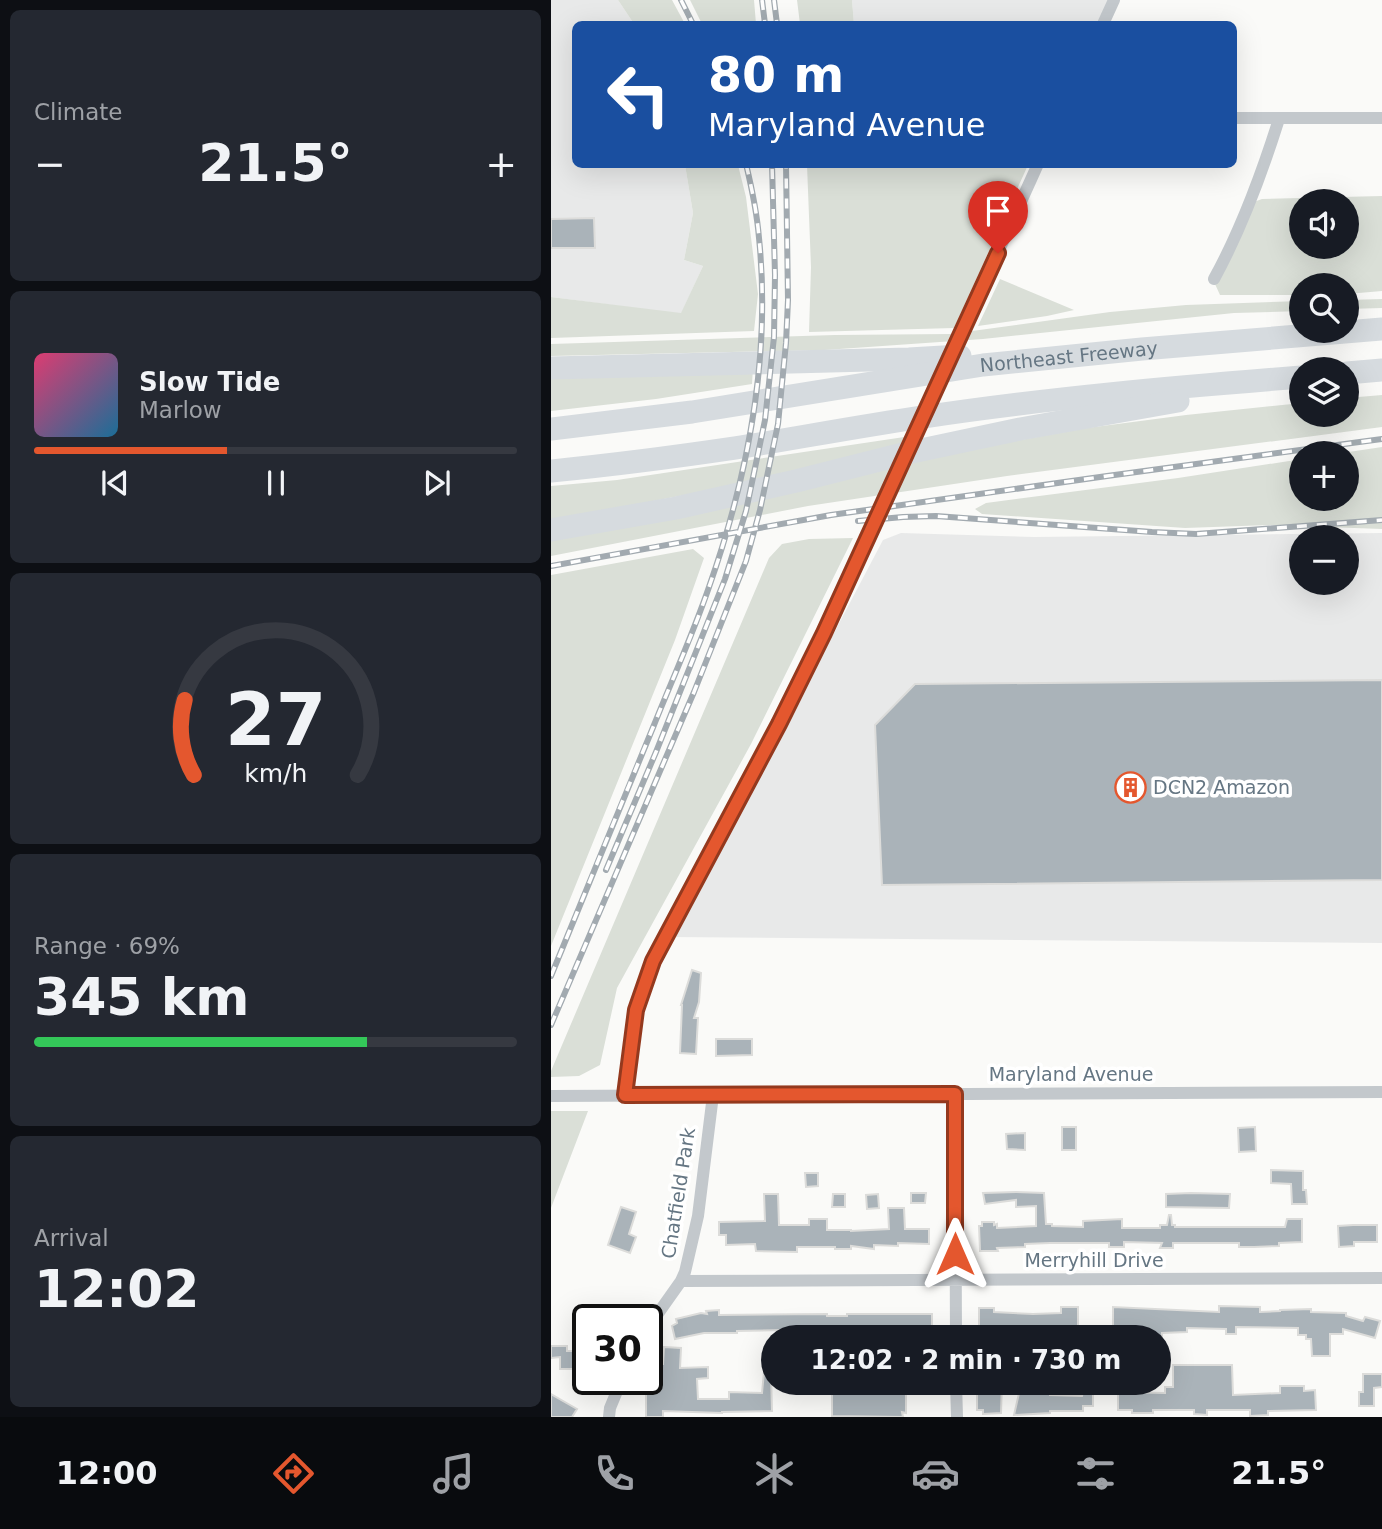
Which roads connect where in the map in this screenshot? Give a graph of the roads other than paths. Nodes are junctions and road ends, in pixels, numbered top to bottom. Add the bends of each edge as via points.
1 (1114, 0) edge
2 (1104, 21) edge
3 (1237, 118) edge
4 (1279, 118) junction
5 (1382, 118) edge
6 (1036, 168) edge
7 (1214, 279) dead end
8 (1382, 329) edge
9 (1359, 331) edge
10 (1289, 336) edge
11 (1289, 337) edge
12 (551, 368) edge
13 (1382, 370) edge
14 (1359, 372) edge
15 (1289, 378) edge
16 (1217, 383) junction
17 (551, 429) edge
18 (551, 471) edge
19 (551, 530) edge
20 (1382, 1092) edge
21 (955, 1094) junction
22 (625, 1095) junction
23 (713, 1095) junction
24 (551, 1096) edge
25 (1382, 1278) edge
26 (956, 1280) junction
27 (681, 1281) junction
28 (663, 1306) edge
29 (956, 1325) edge
30 (615, 1395) edge
31 (956, 1395) edge
32 (609, 1417) edge
33 (957, 1417) edge

1 - 2 street
3 - 4 street
4 - 5 street
4 - 7 street via 1229,253
6 - 22 street via 866,544 779,724 653,961 636,1010
8 - 9 highway, Northeast Freeway
10 - 12 highway via 1200,338 909,359
11 - 17 highway, Northeast Freeway via 983,365 692,412
13 - 14 highway
15 - 16 highway
16 - 18 highway via 985,408 731,449
16 - 19 highway via 1190,398 1020,429 676,508
20 - 21 street, Maryland Avenue
21 - 23 street, Maryland Avenue
21 - 26 street
22 - 23 street, Maryland Avenue
22 - 24 street, Maryland Avenue
23 - 27 street, Chatfield Park via 697,1216
25 - 26 street, Merryhill Drive
26 - 27 street, Merryhill Drive
26 - 29 street
27 - 28 street, Chatfield Park
30 - 32 street
31 - 33 street

